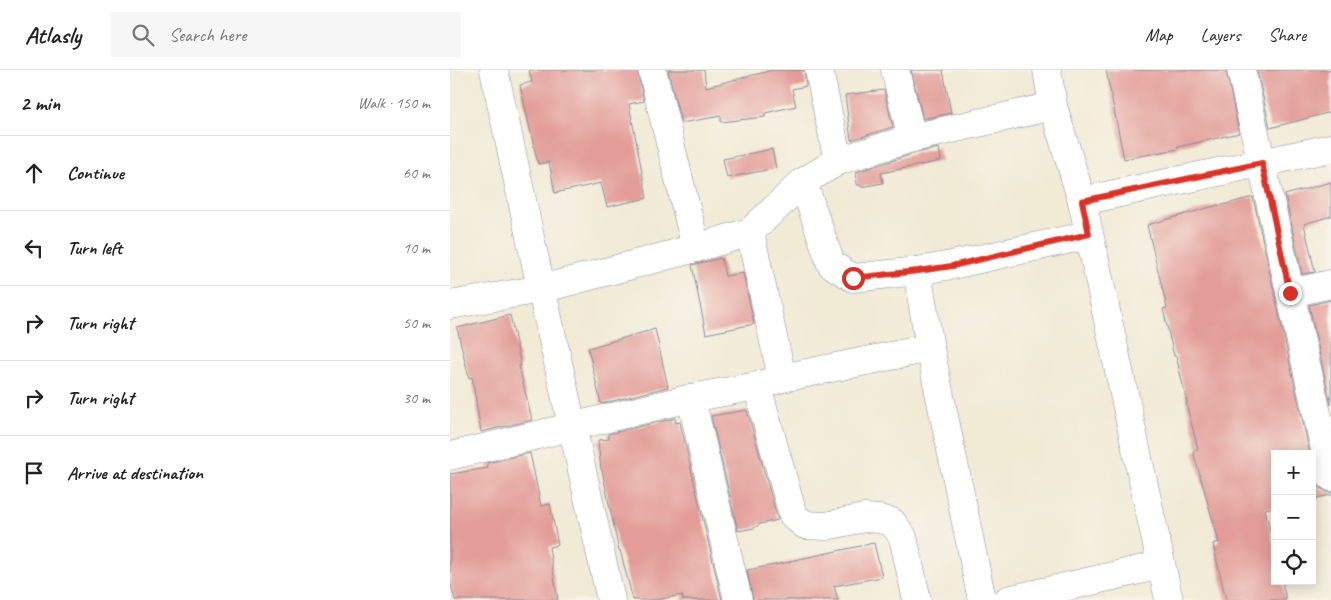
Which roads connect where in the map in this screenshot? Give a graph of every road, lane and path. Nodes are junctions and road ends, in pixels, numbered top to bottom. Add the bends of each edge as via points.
1 (494, 70) edge
2 (652, 70) edge
3 (819, 70) edge
4 (895, 70) edge
5 (1047, 70) edge
6 (1241, 70) edge
7 (1053, 106) junction
8 (912, 138) junction
9 (1331, 148) edge
10 (838, 161) junction
11 (1262, 163) junction
12 (803, 182) junction
13 (1082, 201) junction
14 (750, 232) junction
15 (1089, 234) junction
16 (696, 248) junction
17 (918, 271) junction
18 (1331, 284) edge
19 (541, 289) junction
20 (1290, 293) junction
21 (450, 305) edge
22 (930, 348) junction
23 (769, 382) junction
24 (691, 398) junction
25 (572, 428) junction
26 (450, 456) edge
27 (1330, 469) edge
28 (1161, 565) junction
29 (611, 600) edge
30 (738, 600) edge
31 (917, 600) edge
32 (982, 600) edge
33 (1008, 600) edge
34 (1168, 600) edge

1 - 19 street
2 - 16 street
3 - 10 street
4 - 8 street
5 - 7 street
6 - 11 street
7 - 8 street
7 - 13 street
8 - 10 street
9 - 11 street
10 - 12 street
11 - 13 street
11 - 20 street
12 - 14 street
12 - 17 street via 831,264 853,278
13 - 15 street
14 - 16 street
14 - 23 street
15 - 17 street
15 - 28 street
16 - 19 street
17 - 22 street
18 - 20 street
19 - 21 street
19 - 25 street
20 - 27 street
22 - 23 street
22 - 32 street
23 - 24 street
23 - 31 street via 793,515 805,526 826,526 864,518 892,522 903,536
24 - 25 street
24 - 30 street
25 - 26 street
25 - 29 street
28 - 33 street
28 - 34 street

